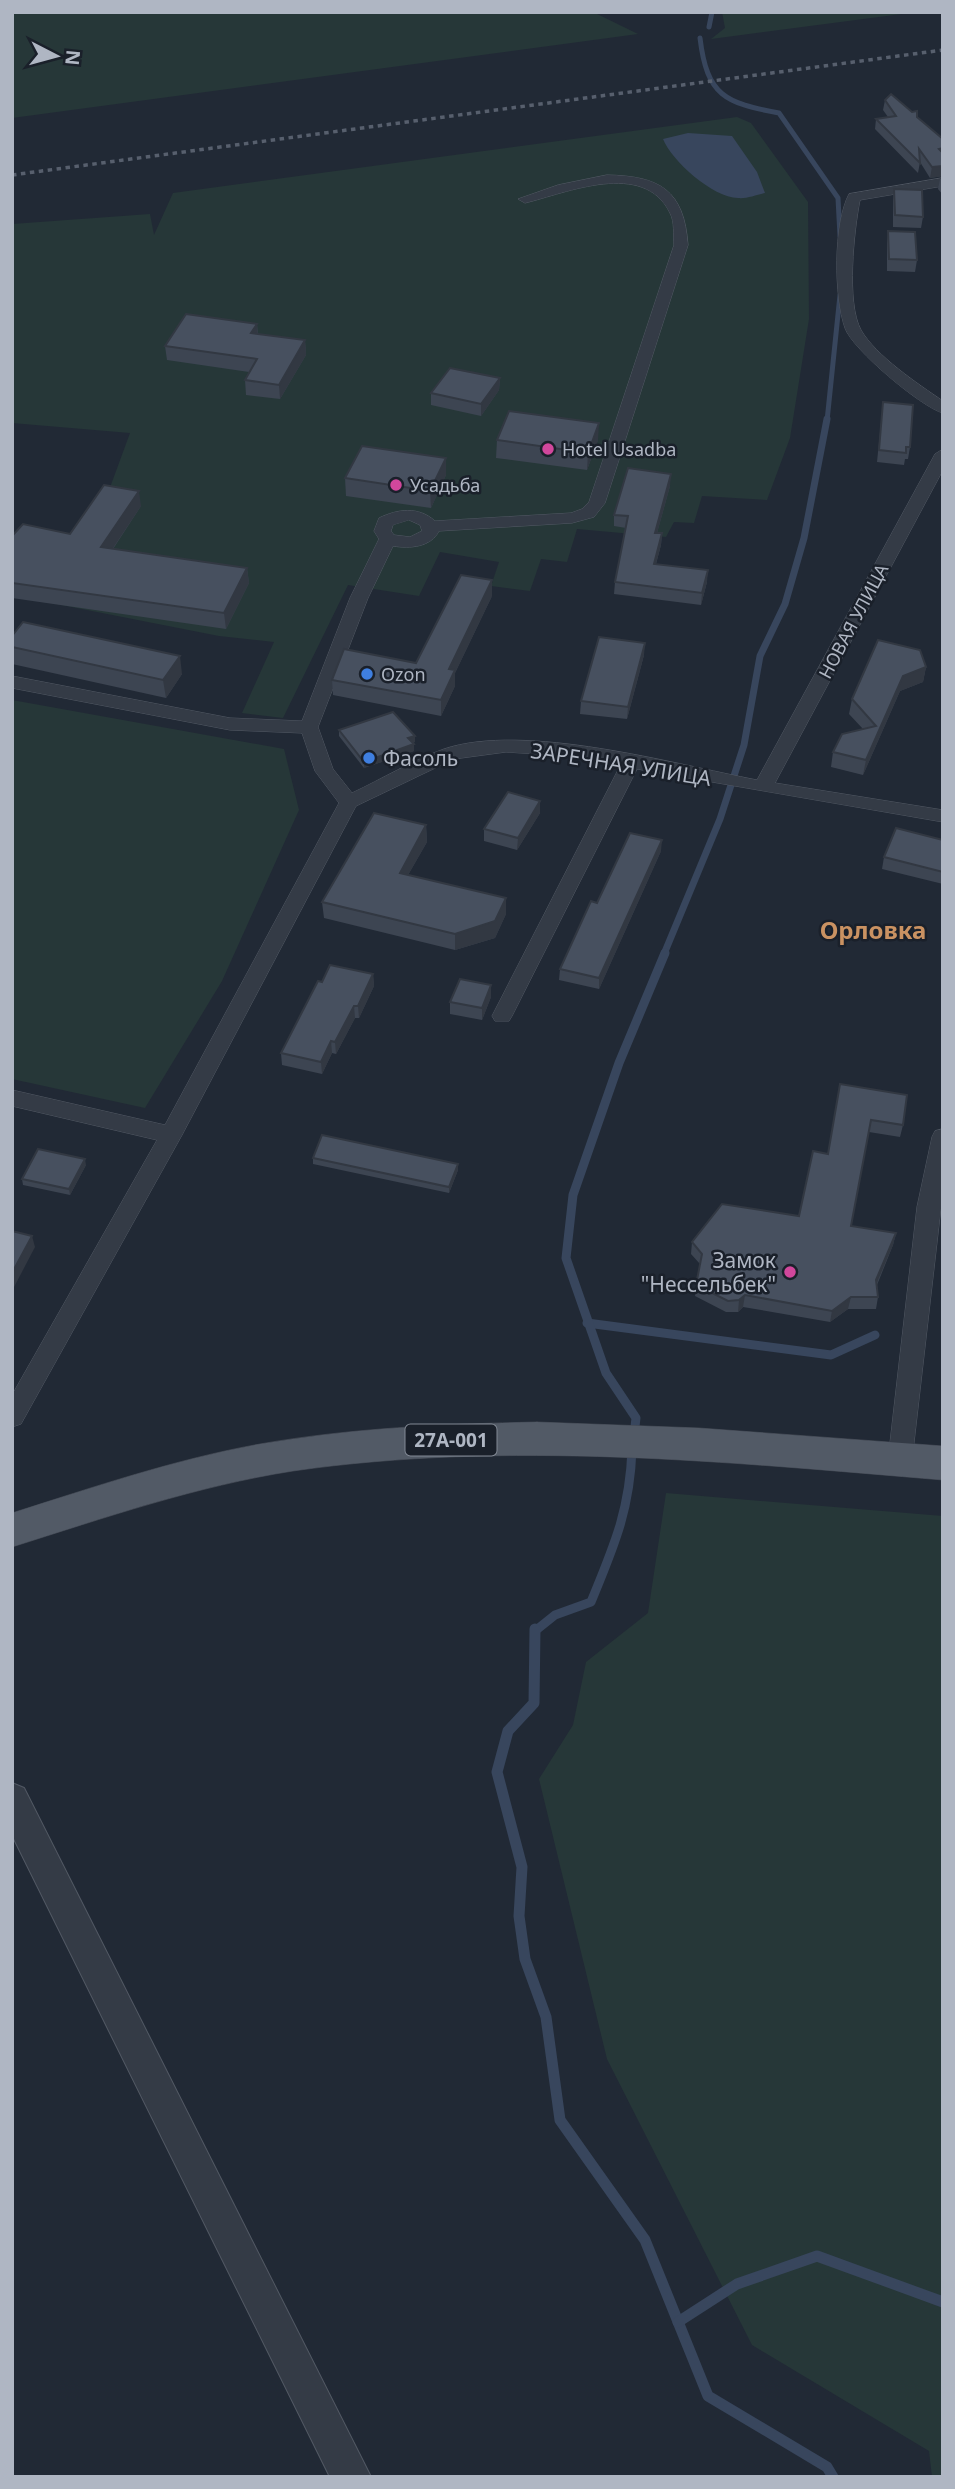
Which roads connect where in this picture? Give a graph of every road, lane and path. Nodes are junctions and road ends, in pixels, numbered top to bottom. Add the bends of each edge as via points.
1 (943, 182) edge
2 (525, 198) dead end
3 (943, 408) edge
4 (943, 454) edge
5 (431, 526) junction
6 (388, 539) junction
7 (12, 682) edge
8 (309, 727) junction
9 (630, 764) junction
10 (763, 787) junction
11 (349, 802) junction
12 (943, 816) edge
13 (502, 1016) dead end
14 (12, 1098) edge
15 (171, 1135) junction
16 (943, 1137) edge
17 (12, 1417) edge
18 (900, 1460) junction
19 (943, 1463) edge
20 (12, 1530) edge
21 (12, 1799) edge
22 (351, 2477) edge

1 - 3 street via 854,197 845,287 853,330 898,378
2 - 5 street via 570,186 631,180 666,197 678,214 681,245 597,503 588,513 572,518
4 - 10 street, НОВАЯ УЛИЦА
5 - 6 street via 430,533 412,543
5 - 6 street via 410,514 396,516 385,522 382,531
6 - 8 street via 359,598
7 - 8 street via 230,724
8 - 11 street via 324,771
9 - 10 street, ЗАРЕЧНАЯ УЛИЦА
9 - 11 street, ЗАРЕЧНАЯ УЛИЦА via 567,750 506,746 450,754
9 - 13 street
10 - 12 street, ЗАРЕЧНАЯ УЛИЦА
11 - 15 street
14 - 15 street
15 - 17 street
16 - 18 street via 928,1207
18 - 19 main road, 27А-001
18 - 20 main road, 27А-001 via 650,1439 471,1438 292,1455 126,1493
21 - 22 street

